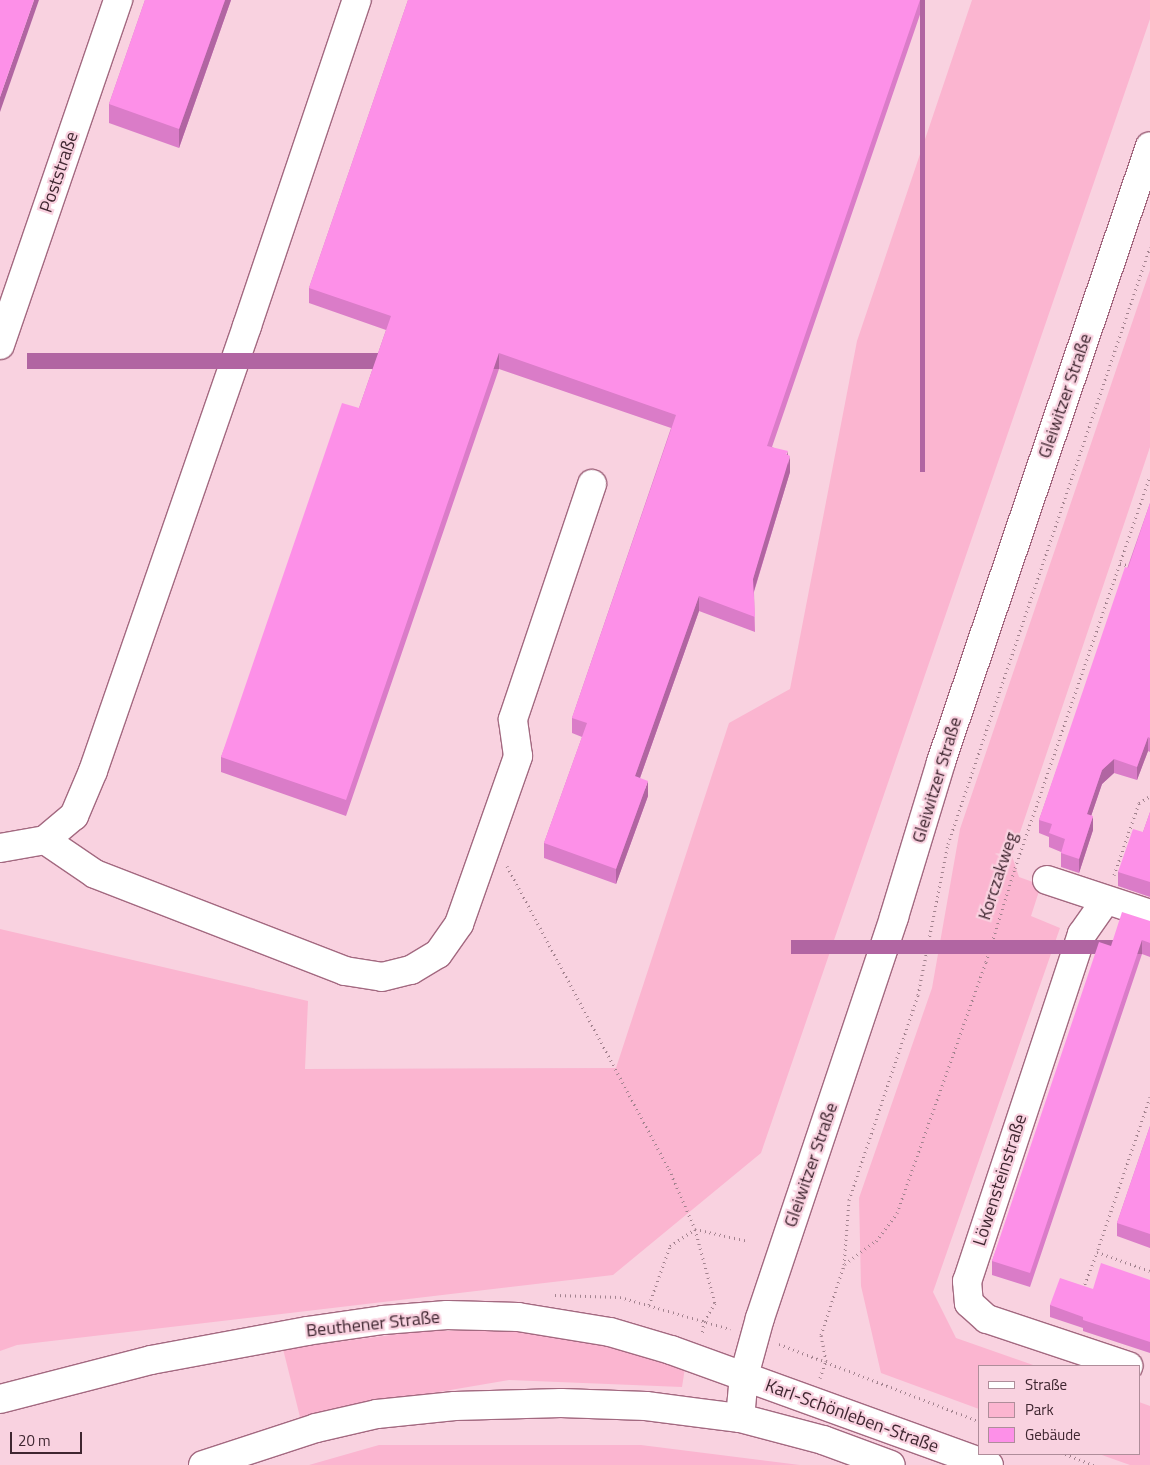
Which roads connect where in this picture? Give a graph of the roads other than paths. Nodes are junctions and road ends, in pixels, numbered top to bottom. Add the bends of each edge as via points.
1 (118, 0) edge
2 (357, 0) edge
3 (1150, 146) edge
4 (0, 344) edge
5 (592, 484) dead end
6 (45, 840) junction
7 (0, 848) edge
8 (1047, 880) dead end
9 (1106, 900) junction
10 (1150, 914) edge
11 (1125, 1365) edge
12 (744, 1376) junction
13 (0, 1399) edge
14 (740, 1418) junction
15 (203, 1465) edge
16 (891, 1465) edge
17 (989, 1465) edge

1 - 4 main road, Poststraße
2 - 6 main road via 93,771 74,816
3 - 12 main road, Gleiwitzer Straße via 941,762 894,917 757,1327
5 - 6 main road via 513,719 518,756 459,924 438,954 411,970 382,977 345,971 95,874
6 - 7 main road
8 - 9 main road
9 - 10 main road
9 - 11 main road, Löwensteinstraße via 1082,934 967,1282 969,1303 987,1319
12 - 13 main road, Beuthener Straße via 610,1332 518,1317 447,1315 383,1320 218,1346
12 - 14 main road, Gleiwitzer Straße
12 - 17 main road, Karl-Schönleben-Straße
14 - 15 main road via 673,1409 581,1403 433,1407 333,1423
14 - 16 main road, Karl-Schönleben-Straße via 824,1440

